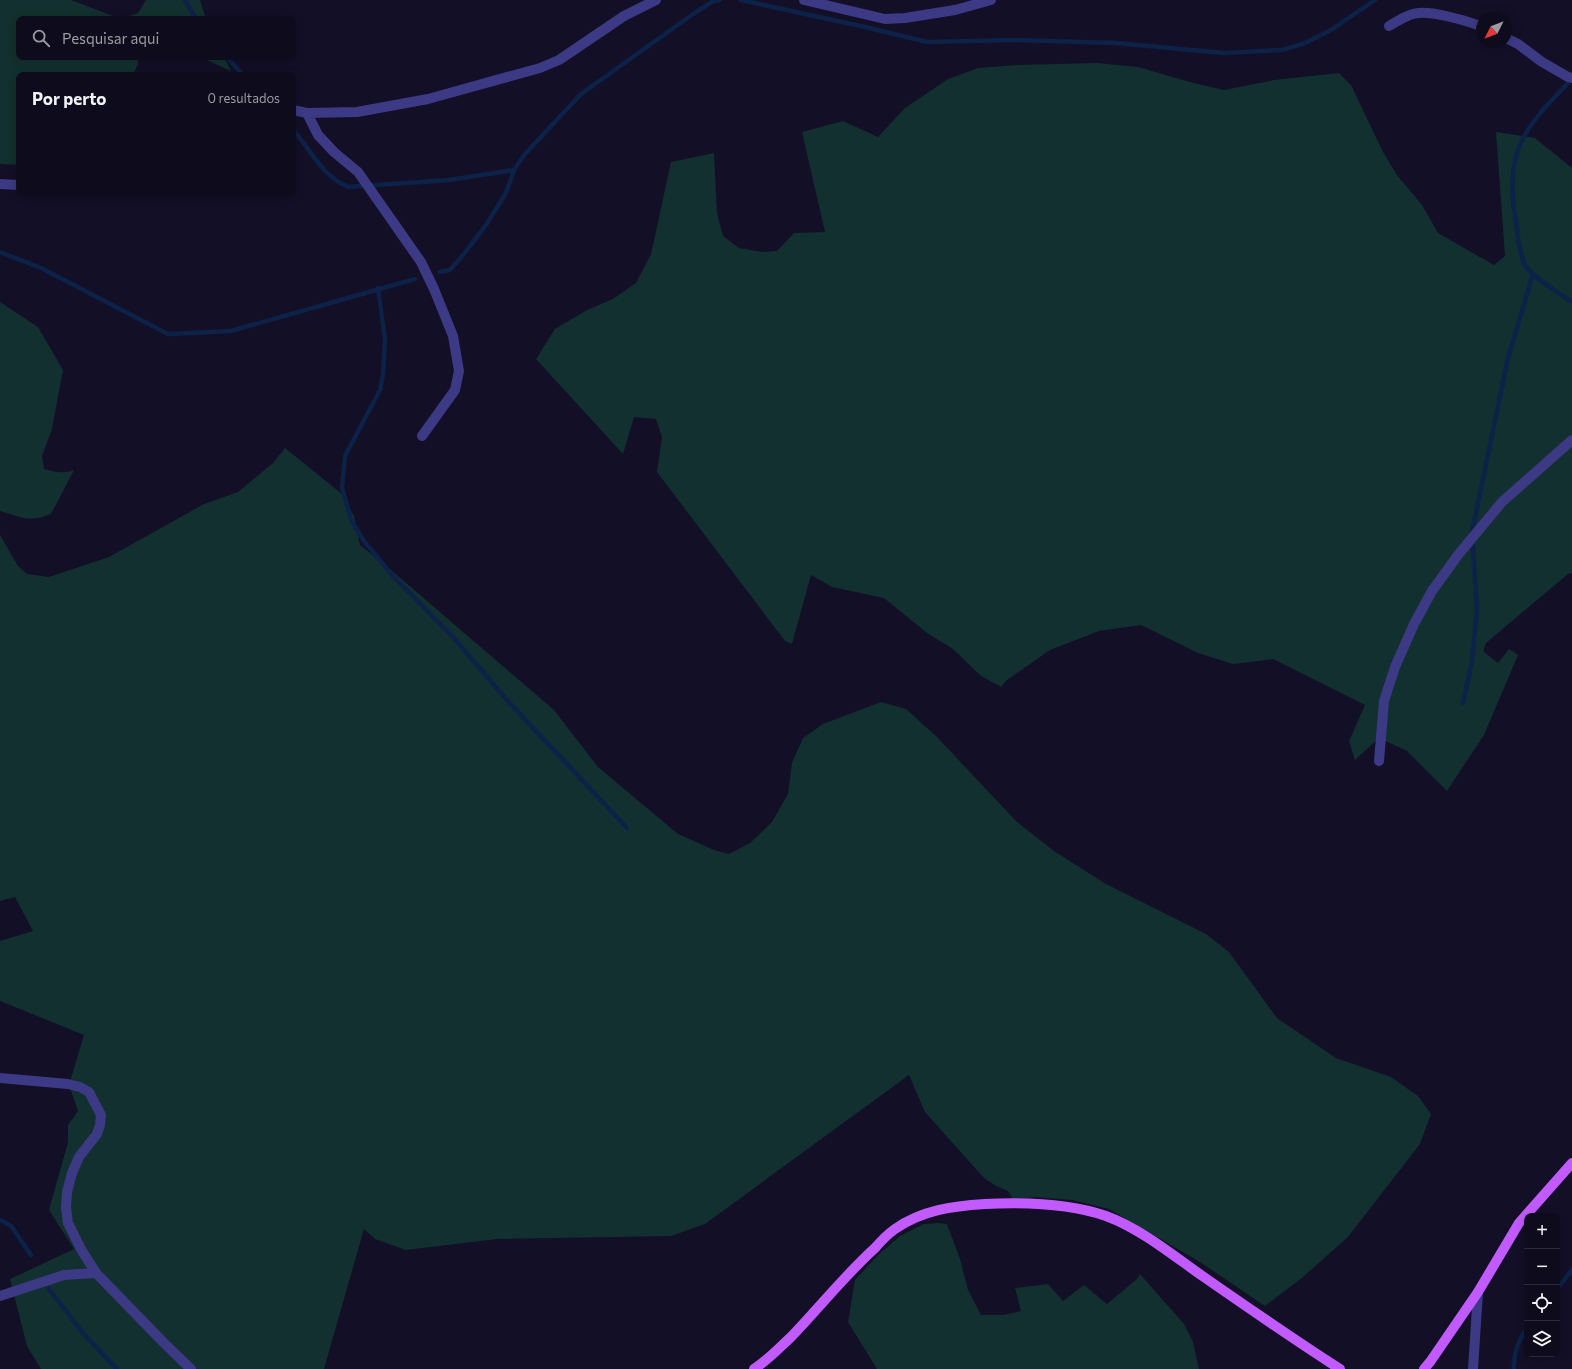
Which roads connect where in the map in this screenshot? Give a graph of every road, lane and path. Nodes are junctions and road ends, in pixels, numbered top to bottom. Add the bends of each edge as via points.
1 (656, 0) edge
2 (804, 0) edge
3 (991, 0) edge
4 (1476, 25) edge
5 (1389, 26) dead end
6 (1512, 41) edge
7 (1570, 77) edge
8 (296, 111) edge
9 (307, 113) junction
10 (0, 184) edge
11 (16, 185) edge
12 (422, 436) dead end
13 (1572, 440) edge
14 (1379, 761) dead end
15 (0, 1078) edge
16 (1572, 1163) edge
17 (96, 1273) junction
18 (1478, 1292) junction
19 (0, 1296) edge
20 (191, 1369) edge
21 (754, 1369) edge
22 (1340, 1369) edge
23 (1424, 1369) edge
24 (1473, 1369) edge

1 - 9 street via 624,16 559,60 540,68 428,99 357,112
2 - 3 street via 885,19 954,10
4 - 5 street via 1459,19 1418,13
6 - 7 street via 1542,62
8 - 9 street
9 - 12 street via 318,135 358,172 421,262 453,336 459,371 455,390
10 - 11 street
13 - 14 street via 1502,502 1432,591 1395,667 1384,701
15 - 17 street via 80,1087 90,1092 96,1103 101,1115 100,1125 72,1173 66,1208 68,1223
16 - 18 main road via 1519,1224
17 - 19 street via 64,1275
17 - 20 street
18 - 23 main road
18 - 24 street
21 - 22 main road via 773,1354 817,1310 854,1267 894,1229 915,1216 937,1210 1007,1203 1072,1207 1126,1224

